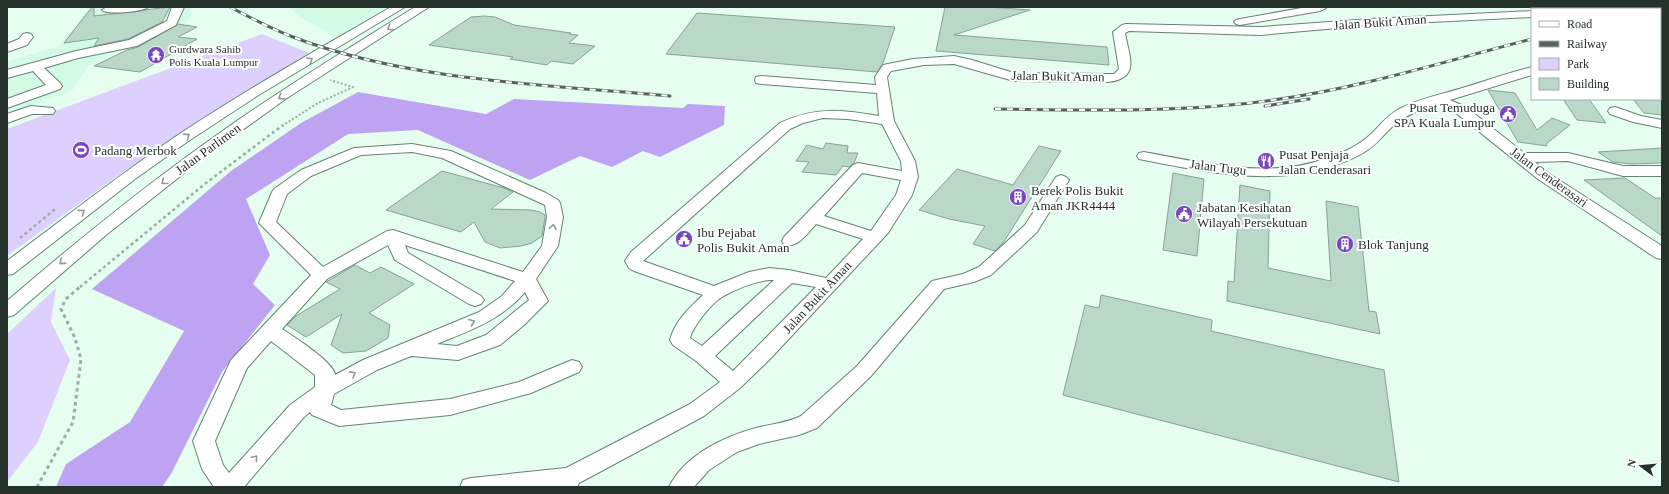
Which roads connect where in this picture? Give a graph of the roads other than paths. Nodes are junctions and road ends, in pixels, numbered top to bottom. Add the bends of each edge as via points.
1 (142, 7) edge
2 (178, 7) edge
3 (399, 7) edge
4 (424, 7) edge
5 (1320, 8) dead end
6 (108, 10) dead end
7 (1531, 14) edge
8 (1184, 28) junction
9 (27, 37) dead end
10 (7, 48) edge
11 (63, 50) dead end
12 (7, 65) edge
13 (35, 66) junction
14 (1531, 71) edge
15 (7, 74) edge
16 (761, 80) dead end
17 (883, 90) junction
18 (1438, 99) junction
19 (7, 104) edge
20 (48, 111) dead end
21 (1615, 111) dead end
22 (7, 119) edge
23 (888, 121) junction
24 (1662, 124) edge
25 (1144, 156) dead end
26 (1520, 158) junction
27 (1662, 171) edge
28 (910, 177) junction
29 (1061, 180) dead end
30 (813, 218) junction
31 (393, 236) junction
32 (874, 237) junction
33 (790, 241) dead end
34 (1662, 254) edge
35 (7, 270) edge
36 (321, 275) junction
37 (789, 276) junction
38 (527, 279) junction
39 (830, 284) junction
40 (715, 293) junction
41 (475, 300) dead end
42 (7, 312) edge
43 (270, 331) junction
44 (409, 349) junction
45 (703, 356) junction
46 (572, 367) dead end
47 (733, 383) junction
48 (325, 390) junction
49 (568, 482) edge
50 (228, 487) edge
51 (476, 487) edge
52 (680, 487) edge

1 - 6 street
2 - 13 street via 172,23 133,43
35 -> 3 street, Jalan Parlimen via 182,139 252,94
4 -> 42 street, Jalan Parlimen via 270,104 223,137 66,258
5 - 8 street via 1240,22 1196,24
7 - 8 street, Jalan Bukit Aman via 1371,22 1260,31
8 - 17 street, Jalan Bukit Aman via 1121,29 1119,32 1124,73 1118,77 1014,77 961,61 947,60 887,68 881,77
9 - 10 street
11 - 12 street
13 - 15 street
13 - 19 street via 55,86
14 - 18 street, Jalan Tugu
16 - 17 street
17 - 23 street, Jalan Bukit Aman
18 - 25 street, Jalan Tugu via 1401,114 1387,123 1373,140 1350,154 1306,169 1246,171
18 - 26 street, Jalan Cenderasari via 1461,110
20 - 22 street via 31,110
21 - 24 street
23 - 28 street, Jalan Bukit Aman via 908,161
23 - 40 street via 830,113 798,119 779,131 634,261 640,267
26 - 27 street via 1568,157 1623,171
26 - 34 street, Jalan Cenderasari via 1543,176
28 - 30 street via 858,168
28 - 32 street, Jalan Bukit Aman via 904,195
29 - 52 street via 1032,228 985,271 938,285 864,371 809,422 729,446 701,464
30 - 32 street
30 - 33 street
31 - 36 street
31 - 38 street
31 - 41 street via 401,256
32 - 39 street, Jalan Bukit Aman
38 -> 36 street via 550,246 555,217 552,203 446,154 412,148 359,151 306,173 280,192 267,222
36 - 43 street
37 - 39 street
37 - 40 street via 755,276
37 - 45 street
44 -> 38 street via 486,316 508,300
38 - 44 street via 539,300 493,340 458,353
39 - 47 street, Jalan Bukit Aman
40 - 45 street via 680,333 680,340
43 - 48 street via 325,372
43 - 50 street via 238,365 204,441 213,469
48 -> 44 street via 370,365
45 - 47 street
46 - 48 street via 524,388 450,407 339,418 319,409
47 - 49 street, Jalan Bukit Aman via 697,410
50 -> 48 street via 297,410
49 - 51 street

